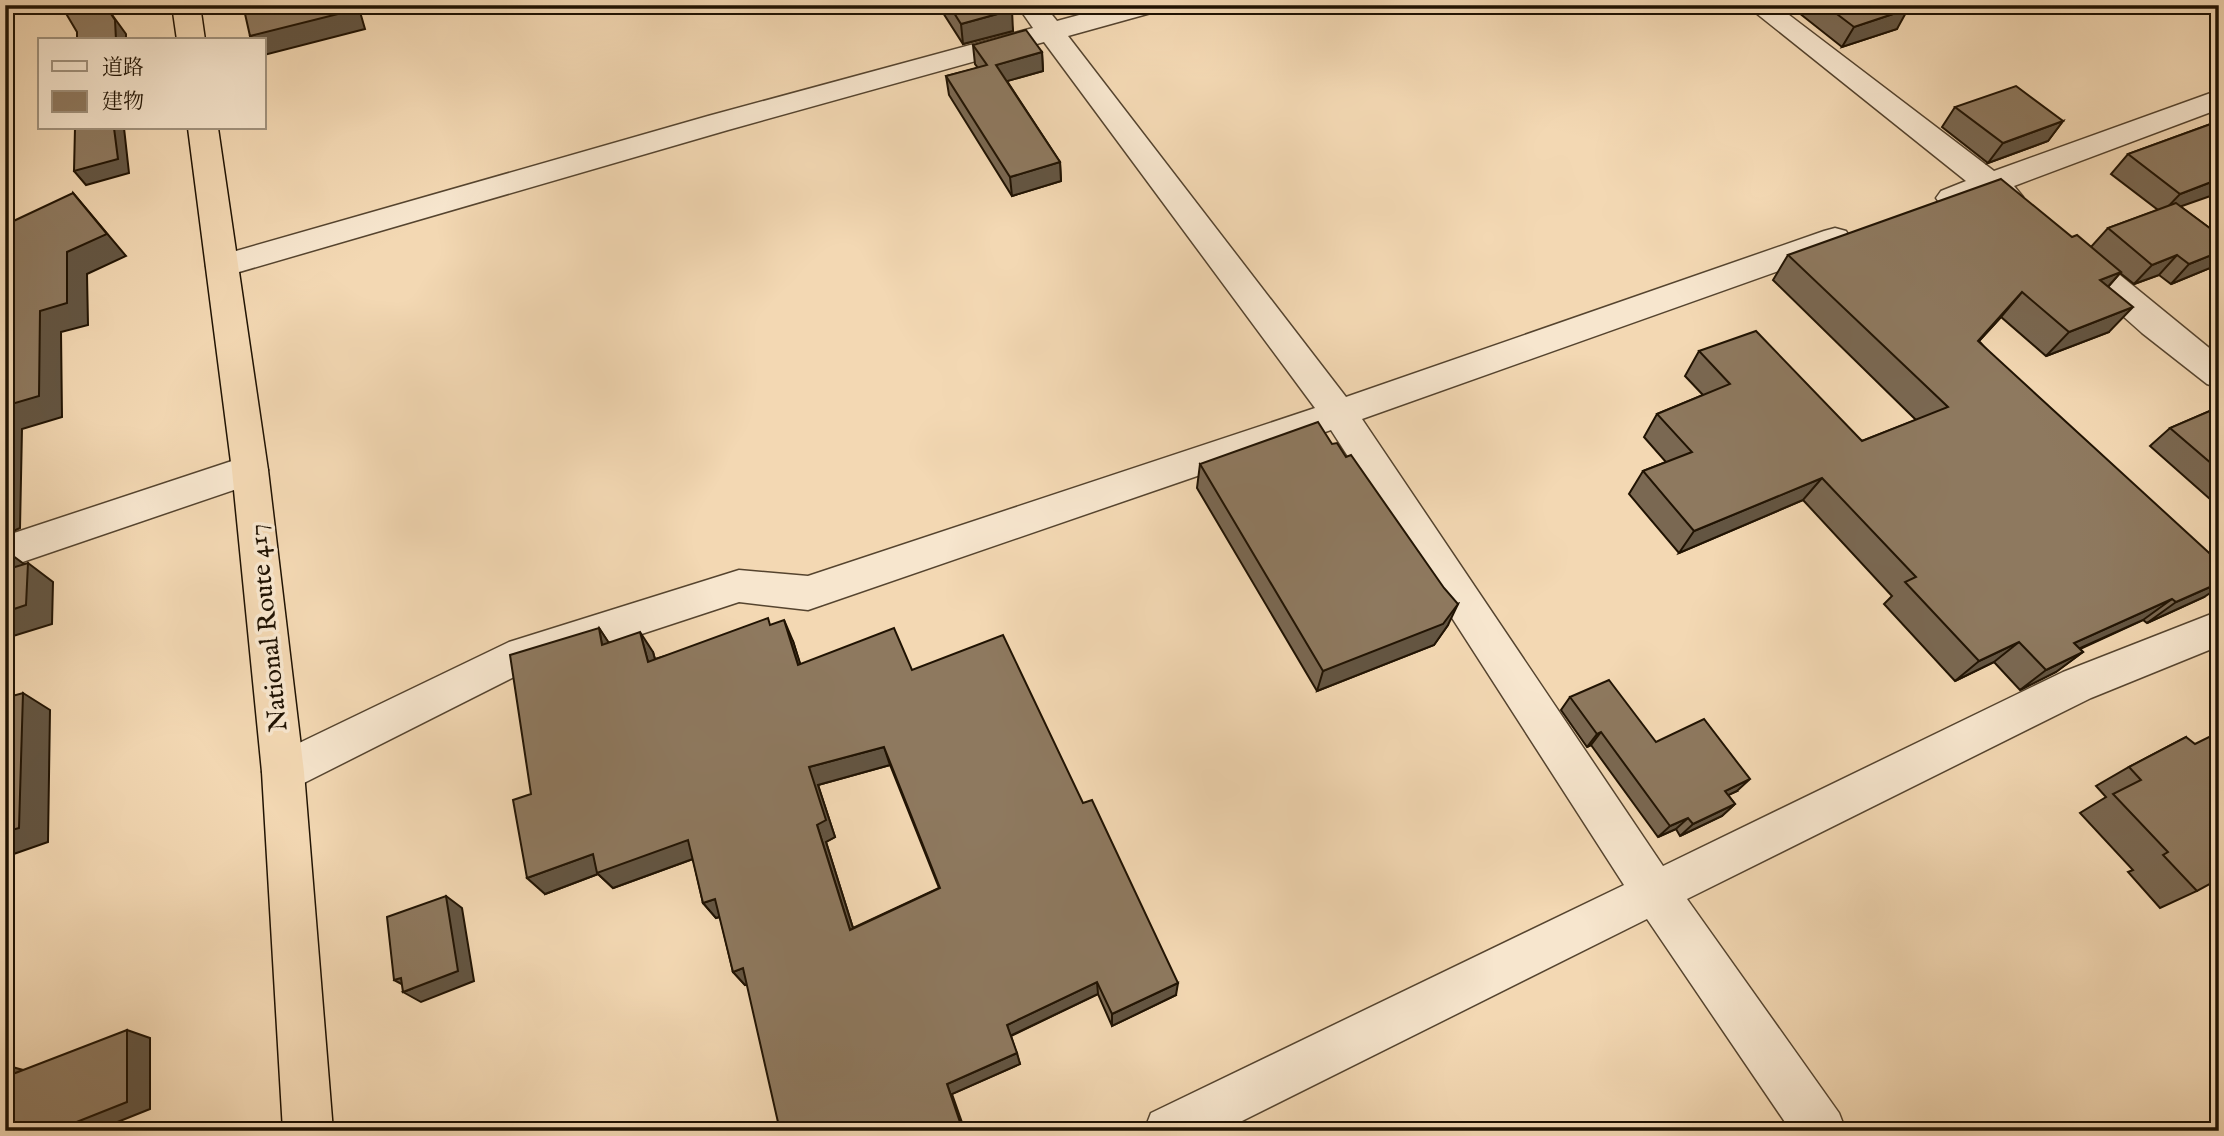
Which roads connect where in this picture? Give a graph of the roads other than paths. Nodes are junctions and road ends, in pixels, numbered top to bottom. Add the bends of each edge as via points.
1 (186, 5) edge
2 (1030, 5) edge
3 (1148, 5) edge
4 (1759, 5) edge
5 (1051, 33) junction
6 (191, 38) edge
7 (2219, 99) edge
8 (203, 130) edge
9 (1992, 184) junction
10 (1927, 207) edge
11 (1861, 230) edge
12 (222, 266) junction
13 (2219, 375) edge
14 (1339, 414) junction
15 (250, 470) junction
16 (5, 552) edge
17 (2219, 628) edge
18 (283, 772) junction
19 (1656, 894) junction
20 (308, 1131) edge
21 (1169, 1131) edge
22 (1821, 1131) edge

1 - 6 highway
2 - 5 street
3 - 5 street
4 - 9 street
5 - 12 street
5 - 14 street
7 - 9 street
8 - 12 highway, National Route 417
9 - 10 street
9 - 13 street
11 - 14 street
12 - 15 highway, National Route 417
14 - 18 street via 808,593 739,586 509,660
14 - 19 street
15 - 16 street
15 - 18 highway, National Route 417
17 - 19 street via 2077,685
18 - 20 highway, National Route 417
19 - 21 street
19 - 22 street

